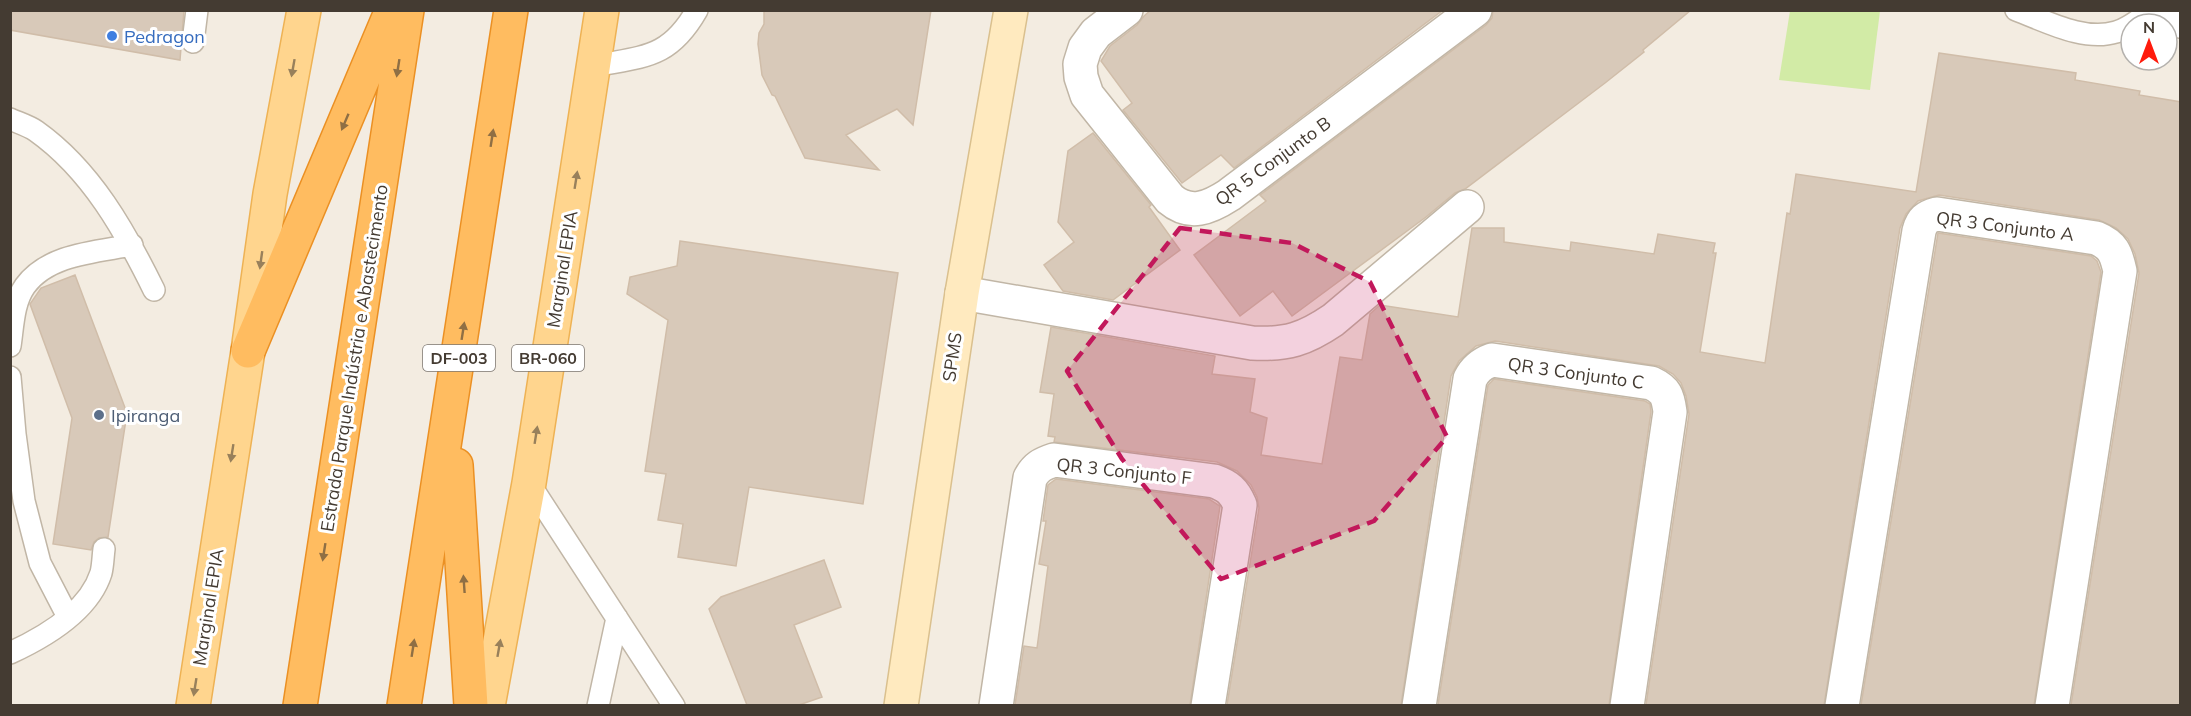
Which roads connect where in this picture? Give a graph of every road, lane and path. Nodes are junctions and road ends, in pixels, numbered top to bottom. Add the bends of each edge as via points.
1 (197, 10) edge
2 (304, 10) edge
3 (392, 10) edge
4 (407, 10) edge
5 (511, 10) edge
6 (602, 10) edge
7 (697, 10) edge
8 (1011, 10) edge
9 (1126, 10) edge
10 (1475, 10) edge
11 (2016, 10) edge
12 (2153, 10) edge
13 (2162, 10) edge
14 (2181, 21) edge
15 (193, 42) dead end
16 (594, 66) junction
17 (10, 119) edge
18 (1467, 207) dead end
19 (132, 244) junction
20 (154, 290) dead end
21 (962, 293) junction
22 (10, 346) edge
23 (248, 351) junction
24 (10, 377) edge
25 (452, 402) junction
26 (529, 483) junction
27 (104, 549) dead end
28 (68, 617) junction
29 (617, 618) junction
30 (10, 653) edge
31 (192, 705) edge
32 (300, 705) edge
33 (404, 705) edge
34 (471, 705) edge
35 (488, 705) edge
36 (598, 705) edge
37 (674, 705) edge
38 (901, 705) edge
39 (996, 705) edge
40 (1208, 705) edge
41 (1419, 705) edge
42 (1627, 705) edge
43 (1842, 705) edge
44 (2052, 705) edge

1 - 15 lane
2 -> 23 main road, Marginal EPIA via 270,194
3 -> 23 highway
4 -> 32 highway, Estrada Parque Indústria e Abastecimento
25 -> 5 highway, DF-003
6 - 16 main road, Marginal EPIA / BR-060
7 - 16 lane via 678,39 655,54
8 - 21 street, SPMS
9 - 10 street, QR 5 Conjunto B via 1096,33 1085,48 1080,64 1087,95 1170,199 1193,209 1210,208 1229,195
11 - 12 lane via 2072,31 2096,34 2117,32
13 - 14 street
26 -> 16 main road, Marginal EPIA / BR-060
17 - 19 lane via 34,129 75,164
18 - 21 street via 1333,320 1313,334 1273,345
19 - 20 lane
19 - 22 lane via 64,258 38,272 24,287 15,310
21 - 38 street, SPMS
23 -> 31 main road, Marginal EPIA
24 - 28 lane via 24,501 40,563
33 -> 25 highway, DF-003
34 -> 25 highway
26 - 29 lane
35 -> 26 main road, Marginal EPIA / BR-060
27 - 28 lane via 101,572 91,594
28 - 30 lane via 40,638
29 - 36 lane
29 - 37 lane
39 - 40 street, QR 3 Conjunto F via 1030,478 1042,464 1054,460 1214,481 1235,494 1240,506
41 - 42 street, QR 3 Conjunto C via 1470,379 1482,364 1492,360 1651,383 1662,388 1668,397 1670,412
43 - 44 street, QR 3 Conjunto A via 1919,231 1927,217 1937,214 2096,238 2109,243 2117,254 2120,271

